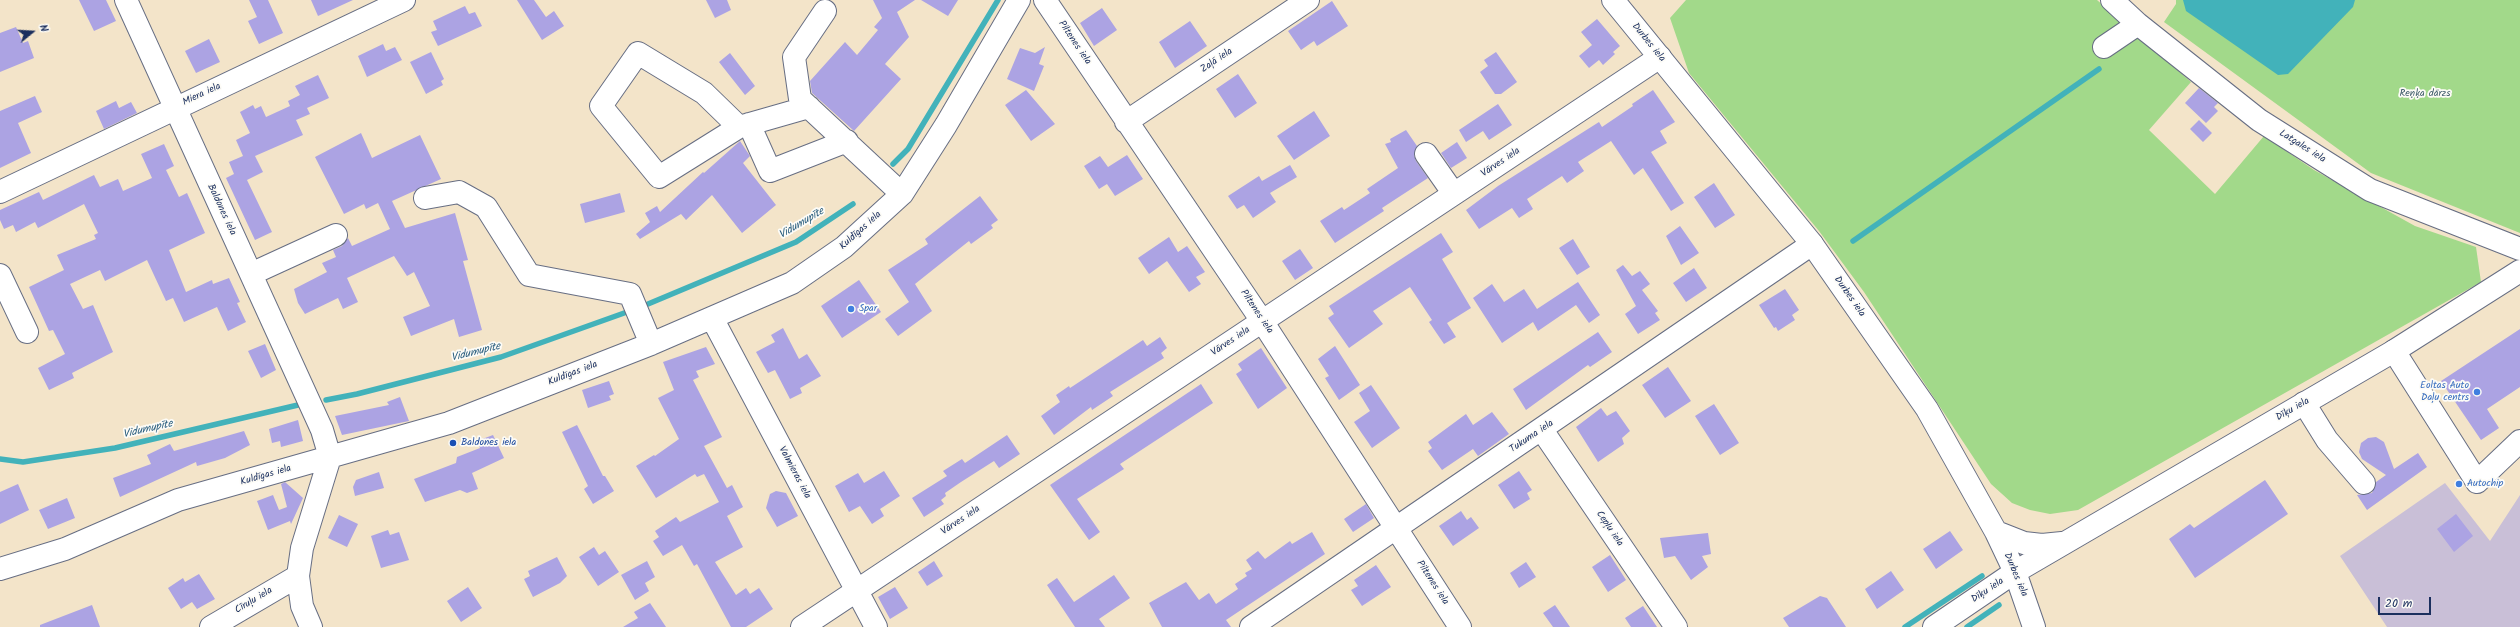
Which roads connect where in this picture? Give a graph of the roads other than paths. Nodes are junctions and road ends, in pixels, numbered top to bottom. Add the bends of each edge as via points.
1 (126, 0) edge
2 (404, 0) edge
3 (1019, 0) edge
4 (1045, 0) edge
5 (1308, 0) edge
6 (1613, 0) edge
7 (2112, 0) edge
8 (824, 11) dead end
9 (2138, 24) junction
10 (2104, 47) dead end
11 (1660, 57) junction
12 (809, 107) junction
13 (174, 108) junction
14 (1126, 122) junction
15 (744, 125) junction
16 (847, 141) junction
17 (1426, 154) dead end
18 (0, 192) edge
19 (902, 194) junction
20 (1454, 194) junction
21 (425, 198) dead end
22 (336, 235) dead end
23 (2498, 241) junction
24 (1812, 244) junction
25 (2520, 249) edge
26 (2520, 271) edge
27 (251, 274) junction
28 (0, 275) edge
29 (2500, 284) junction
30 (712, 318) junction
31 (1262, 321) junction
32 (27, 332) dead end
33 (651, 344) junction
34 (2394, 351) junction
35 (2304, 403) junction
36 (1542, 430) junction
37 (2520, 441) edge
38 (330, 457) junction
39 (2364, 483) dead end
40 (1397, 528) junction
41 (1996, 532) junction
42 (2063, 543) junction
43 (0, 569) edge
44 (2015, 572) junction
45 (298, 576) junction
46 (856, 590) junction
47 (211, 627) edge
48 (310, 627) edge
49 (802, 627) edge
50 (876, 627) edge
51 (1251, 627) edge
52 (1460, 627) edge
53 (1676, 627) edge
54 (1934, 627) edge
55 (2034, 627) edge

1 - 13 street, Baldones iela
2 - 13 street, Miera iela
3 - 19 street, Kuldīgas iela via 946,126
4 - 14 street, Piltenes iela
5 - 14 street, Zaļā iela
6 - 11 street, Durbes iela
7 - 9 street, Latgales iela
8 - 12 street via 794,57 800,99
9 - 10 street
9 - 23 street, Latgales iela via 2258,120 2370,190
11 - 20 street, Vārves iela
11 - 24 street, Durbes iela
12 - 15 street
12 - 16 street
13 - 18 street, Miera iela
13 - 27 street, Baldones iela
14 - 31 street, Piltenes iela
15 - 15 street via 704,93 638,53 601,106 659,177
15 - 16 street via 770,171
16 - 19 street
17 - 20 street
19 - 30 street, Kuldīgas iela via 844,247 792,283
20 - 31 street, Vārves iela
21 - 33 street via 459,192 486,206 529,275 630,294
22 - 27 street
23 - 25 street, Latgales iela
23 - 29 street via 2509,257 2507,272
24 - 36 street, Tukuma iela
24 - 41 street, Durbes iela via 1926,409
26 - 29 street, Dīķu iela
27 - 38 street, Baldones iela via 322,430
28 - 32 street
29 - 34 street, Dīķu iela
30 - 33 street, Kuldīgas iela
30 - 46 street, Valmieras iela
31 - 40 street, Piltenes iela
31 - 46 street, Vārves iela
33 - 38 street, Kuldīgas iela via 449,423
34 - 35 street, Dīķu iela
34 - 37 street via 2477,482
35 - 39 street via 2327,440
35 - 42 street, Dīķu iela
36 - 40 street, Tukuma iela
36 - 53 street, Cepļu iela
38 - 43 street, Kuldīgas iela via 178,500 65,549
38 - 45 street via 302,548
40 - 51 street, Tukuma iela
40 - 52 street, Piltenes iela
41 - 42 street, Dīķu iela via 2024,543
41 - 44 street, Durbes iela
42 - 44 street, Dīķu iela
44 - 54 street, Dīķu iela
44 - 55 street, Durbes iela
45 - 47 street, Cīruļu iela
45 - 48 street via 302,606
46 - 49 street, Vārves iela
46 - 50 street, Valmieras iela

